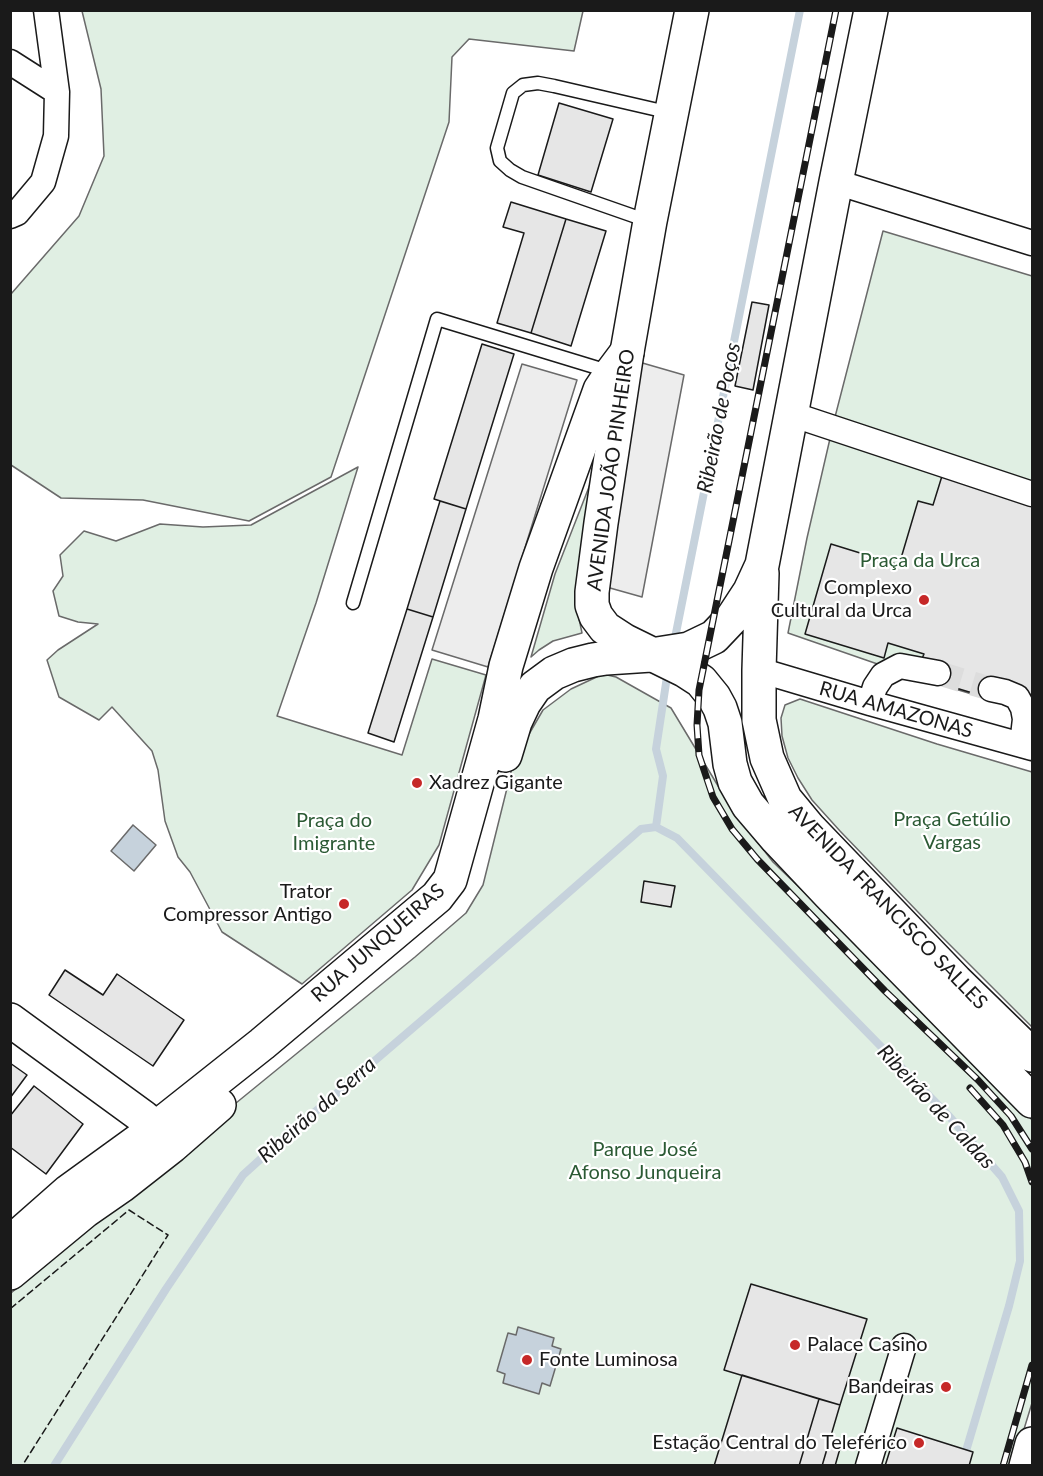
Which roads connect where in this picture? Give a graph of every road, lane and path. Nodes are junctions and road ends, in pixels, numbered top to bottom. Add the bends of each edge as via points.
1 (46, 10) edge
2 (692, 10) edge
3 (871, 10) edge
4 (10, 62) edge
5 (57, 92) junction
6 (671, 113) junction
7 (836, 182) junction
8 (10, 216) edge
9 (650, 221) junction
10 (1032, 243) edge
11 (620, 362) junction
12 (790, 414) junction
13 (1032, 494) edge
14 (762, 565) junction
15 (353, 603) dead end
16 (632, 651) junction
17 (686, 660) junction
18 (759, 670) junction
19 (938, 673) tunnel mouth
20 (991, 689) tunnel mouth
21 (870, 704) junction
22 (1027, 747) edge
23 (10, 1020) edge
24 (1032, 1055) edge
25 (1032, 1101) edge
26 (164, 1137) junction
27 (10, 1243) edge
28 (10, 1274) edge
29 (904, 1346) dead end
30 (1032, 1444) edge
31 (868, 1466) edge
32 (1026, 1466) edge

1 - 5 street
2 - 6 main road, AVENIDA JOÃO PINHEIRO
3 - 7 main road
4 - 5 street
5 - 8 street via 56,136 43,182
6 - 9 main road, AVENIDA JOÃO PINHEIRO
6 - 9 lane via 554,86 523,84 513,93 497,148 500,161 522,177
7 - 10 street
7 - 12 main road
9 - 11 main road, AVENIDA JOÃO PINHEIRO
11 - 15 lane via 437,319
11 - 16 main road, AVENIDA JOÃO PINHEIRO via 592,605 605,628
11 - 26 main road, RUA JUNQUEIRAS via 600,390 536,568 450,880 437,897 262,1044
12 - 13 street
12 - 14 main road
14 - 17 main road via 734,617
14 - 18 main road, AVENIDA FRANCISCO SALLES
16 - 17 main road
16 - 26 main road, RUA JUNQUEIRAS via 573,665 535,687 515,722 466,890 450,910
17 - 25 main road, AVENIDA FRANCISCO SALLES via 720,708 735,782 748,805 830,896
18 - 21 street, RUA AMAZONAS
18 - 24 main road, AVENIDA FRANCISCO SALLES via 759,720 767,758 785,799 956,981
19 - 21 street via 900,666 883,675
20 - 22 street via 1017,697 1023,708
21 - 22 street, RUA AMAZONAS
23 - 26 main road
26 - 27 main road, RUA JUNQUEIRAS via 69,1191
26 - 28 main road, RUA JUNQUEIRAS via 121,1186
29 - 31 street
30 - 32 main road

